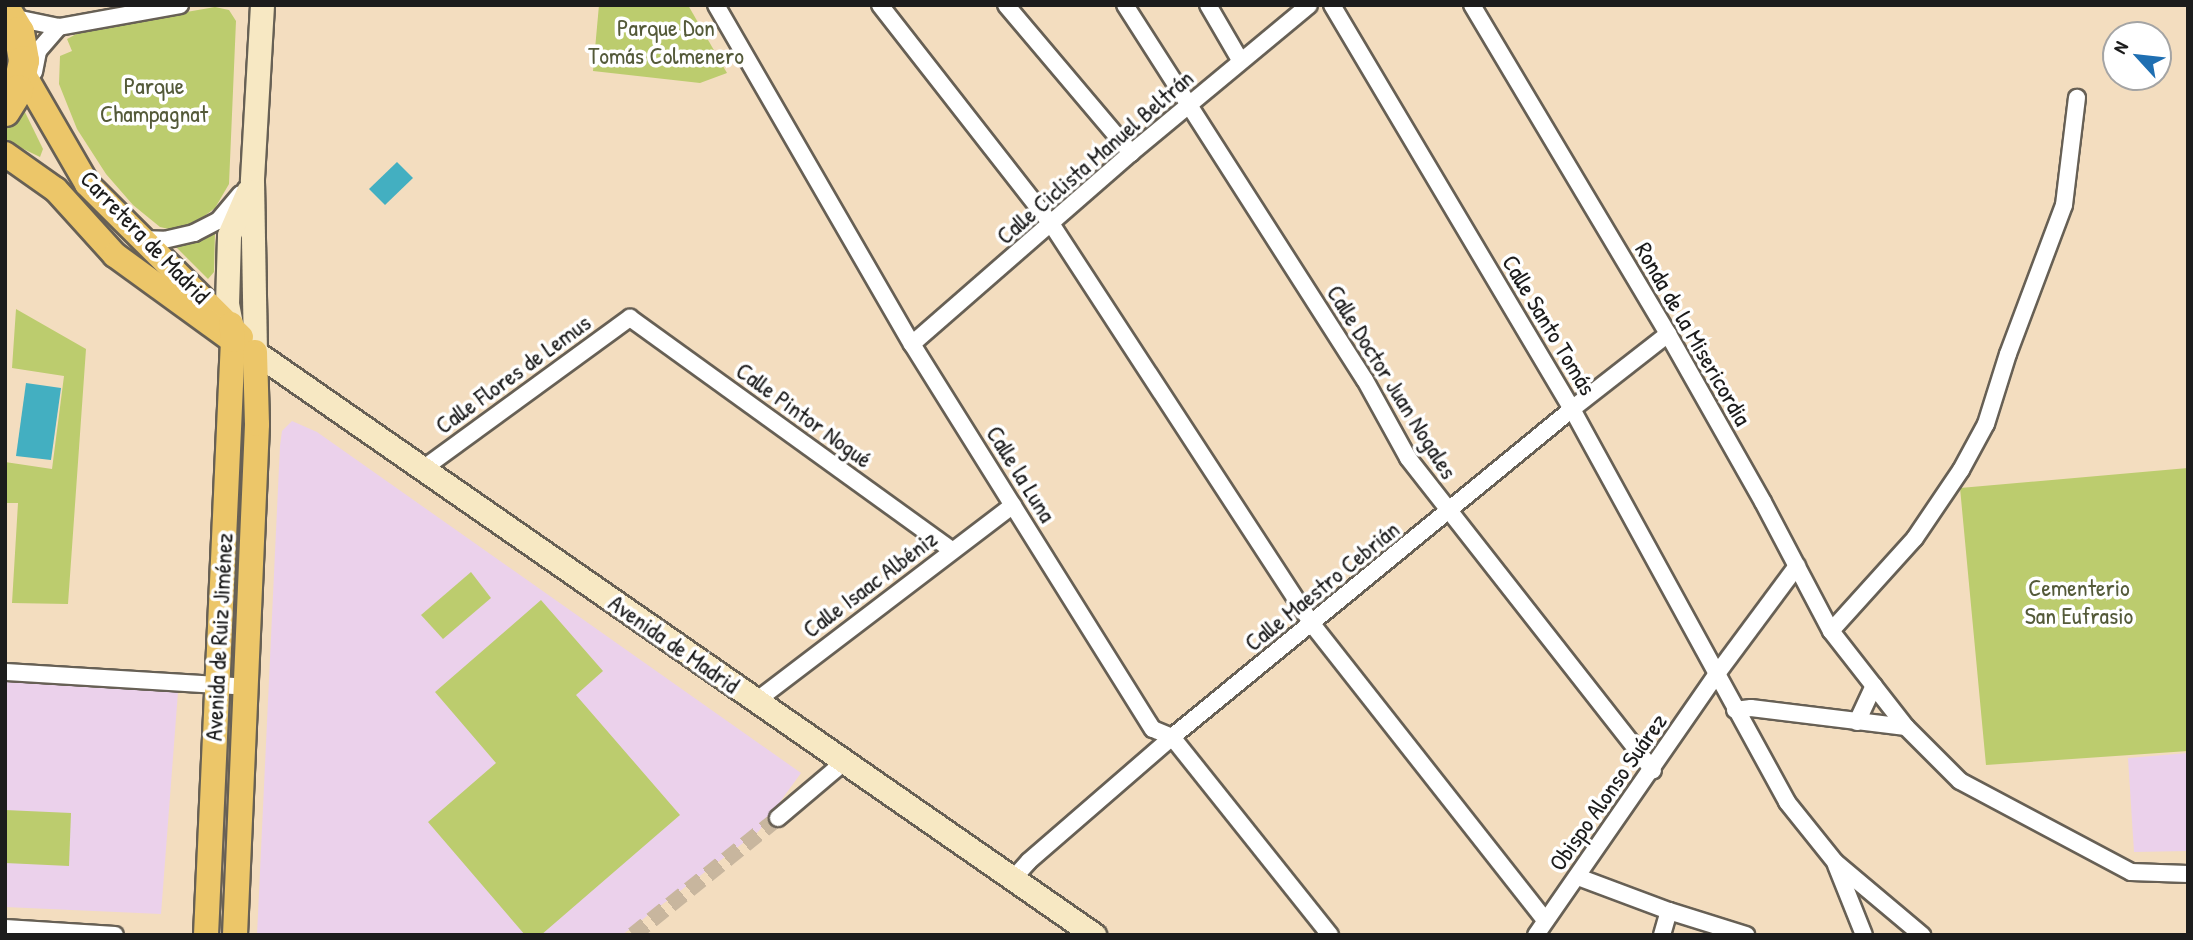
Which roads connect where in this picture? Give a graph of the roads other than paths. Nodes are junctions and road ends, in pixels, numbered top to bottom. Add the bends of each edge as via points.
1 (180, 5) edge
2 (262, 5) edge
3 (716, 5) edge
4 (880, 5) edge
5 (1006, 5) edge
6 (1125, 5) edge
7 (1208, 5) edge
8 (1308, 5) edge
9 (1332, 5) edge
10 (1472, 5) edge
11 (8, 13) edge
12 (59, 27) junction
13 (1240, 60) junction
14 (27, 81) junction
15 (2077, 98) dead end
16 (1186, 106) junction
17 (5, 111) edge
18 (1131, 153) junction
19 (5, 154) edge
20 (252, 181) junction
21 (1052, 225) junction
22 (141, 239) junction
23 (630, 318) joint
24 (232, 332) junction
25 (1668, 334) junction
26 (912, 344) junction
27 (255, 352) junction
28 (1572, 409) junction
29 (424, 468) junction
30 (1013, 505) junction
31 (1449, 512) junction
32 (952, 550) junction
33 (1797, 566) junction
34 (1312, 624) junction
35 (1831, 631) junction
36 (5, 672) edge
37 (1716, 675) junction
38 (217, 686) junction
39 (1874, 686) junction
40 (247, 687) junction
41 (756, 701) junction
42 (1735, 710) junction
43 (1857, 722) junction
44 (1906, 727) junction
45 (1171, 737) junction
46 (844, 762) junction
47 (1653, 770) junction
48 (778, 818) tunnel mouth
49 (1835, 862) junction
50 (2188, 874) edge
51 (1578, 877) junction
52 (1012, 880) junction
53 (1669, 911) junction
54 (1545, 920) junction
55 (5, 928) edge
56 (1711, 929) edge
57 (115, 935) edge
58 (206, 935) edge
59 (234, 935) edge
60 (1094, 935) edge
61 (1330, 935) edge
62 (1536, 935) edge
63 (1662, 935) edge
64 (1746, 935) edge
65 (1864, 935) edge
66 (1922, 935) edge

1 - 12 street
2 - 20 street
3 - 26 street, Calle la Luna
4 - 21 street
5 - 18 street
6 - 16 street, Calle Doctor Juan Nogales
7 - 13 street
8 - 13 street, Calle Ciclista Manuel Beltrán
9 - 28 street, Calle Santo Tomás
10 - 25 street, Ronda de la Misericordia
11 - 12 street
11 - 14 highway via 22,44
12 - 14 street via 38,51
13 - 16 street, Calle Ciclista Manuel Beltrán
14 - 17 highway
14 - 22 main road, Carretera de Madrid via 87,184
15 - 35 street via 2064,205 2007,354 1986,424 1915,538
16 - 18 street, Calle Ciclista Manuel Beltrán
16 - 31 street, Calle Doctor Juan Nogales via 1365,380 1408,458
18 - 21 street, Calle Ciclista Manuel Beltrán
19 - 24 main road, Carretera de Madrid via 56,190 115,255
20 - 22 street via 218,221 194,233 164,240
20 - 24 street via 229,235 227,304
20 - 27 street
21 - 26 street, Calle Ciclista Manuel Beltrán
21 - 34 street
22 - 24 main road, Carretera de Madrid
23 - 29 street, Calle Flores de Lemus
23 - 32 street, Calle Pintor Nogué
24 - 27 main road, Avenida de Madrid
24 - 38 main road, Avenida de Ruiz Jiménez
25 - 28 street, Calle Maestro Cebrián
25 - 33 street, Ronda de la Misericordia
26 - 30 street, Calle la Luna
27 - 29 street, Avenida de Madrid
27 - 40 main road, Avenida de Ruiz Jiménez via 257,424
28 - 31 street, Calle Maestro Cebrián
28 - 37 street, Calle Santo Tomás
29 - 41 street, Avenida de Madrid
30 - 32 street, Calle Isaac Albéniz
30 - 45 street, Calle la Luna via 1153,729
31 - 34 street, Calle Maestro Cebrián
31 - 47 street, Calle Doctor Juan Nogales
32 - 41 street, Calle Isaac Albéniz
33 - 35 street, Ronda de la Misericordia
33 - 37 street, Obispo Alonso Suárez
34 - 45 street, Calle Maestro Cebrián
34 - 54 street
35 - 39 street, Ronda de la Misericordia
36 - 38 street
37 - 42 street, Calle Santo Tomás
37 - 47 street, Obispo Alonso Suárez
38 - 40 street
38 - 58 main road, Avenida de Ruiz Jiménez
39 - 43 street
39 - 44 street, Ronda de la Misericordia
40 - 59 main road, Avenida de Ruiz Jiménez
41 - 46 street, Avenida de Madrid
42 - 43 street via 1751,708
42 - 49 street, Calle Santo Tomás via 1787,802
43 - 44 street
44 - 50 street, Ronda de la Misericordia via 1960,781 2131,872
45 - 52 street, Calle Maestro Cebrián
45 - 61 street, Calle la Luna
46 - 48 street
46 - 52 street, Avenida de Madrid
47 - 51 street, Obispo Alonso Suárez
49 - 65 street
49 - 66 street
51 - 53 street
51 - 54 street, Obispo Alonso Suárez
52 - 60 street, Avenida de Madrid
53 - 56 street
53 - 63 street
54 - 62 street, Obispo Alonso Suárez
55 - 57 street
56 - 64 street

